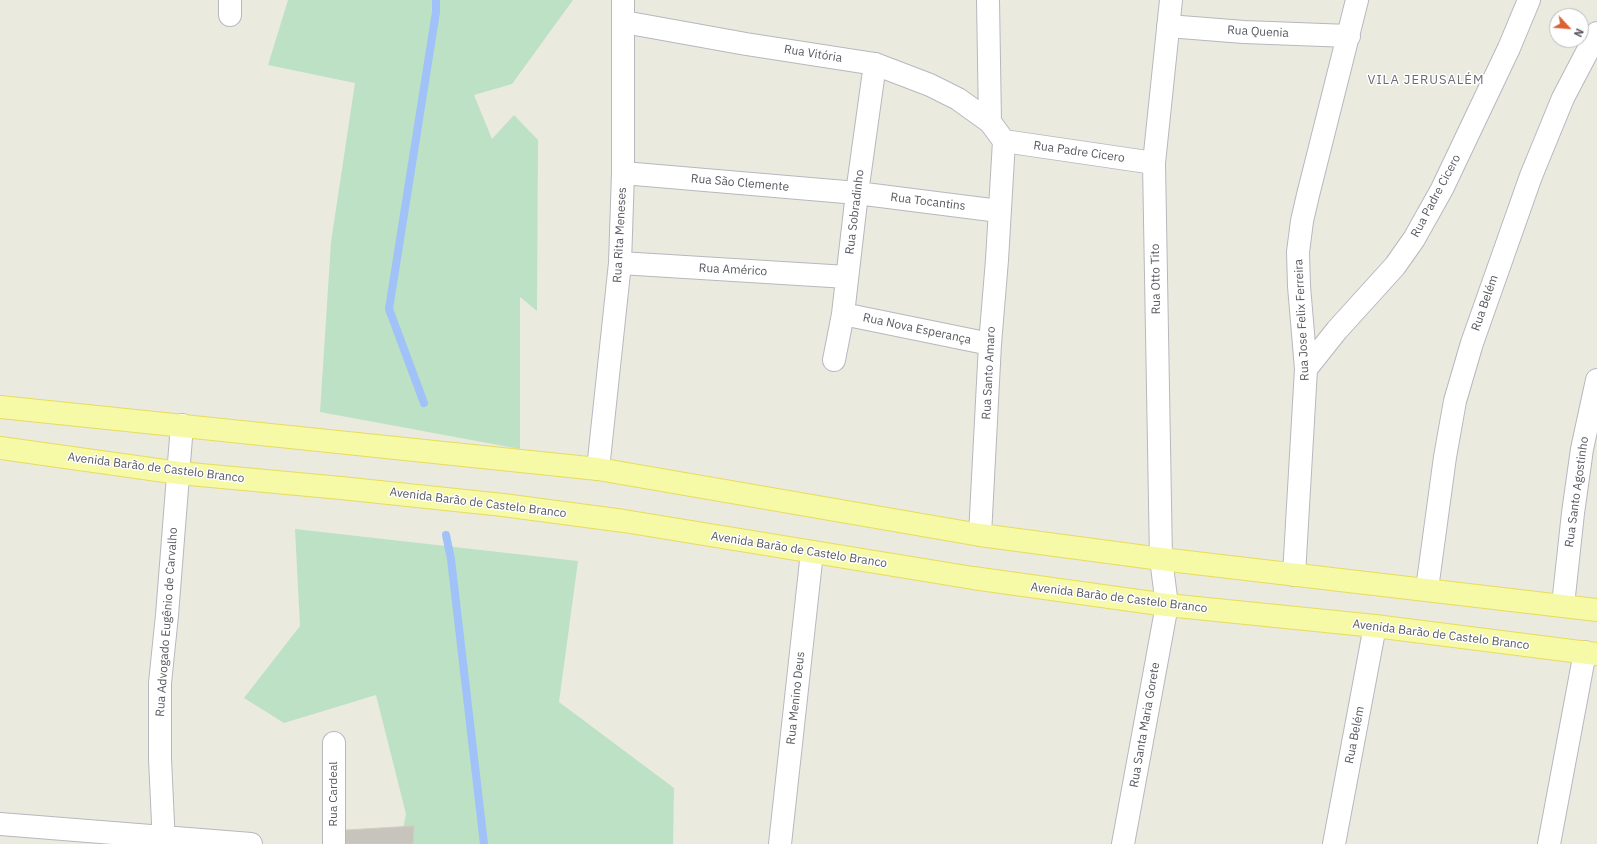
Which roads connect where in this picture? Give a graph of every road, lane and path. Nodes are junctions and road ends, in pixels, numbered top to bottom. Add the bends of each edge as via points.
1 (623, 0) edge
2 (988, 0) edge
3 (1171, 0) edge
4 (1357, 0) edge
5 (1529, 0) edge
6 (624, 22) junction
7 (1168, 26) junction
8 (1597, 33) edge
9 (1349, 36) junction
10 (875, 64) junction
11 (990, 122) junction
12 (1004, 141) junction
13 (1154, 163) junction
14 (623, 173) junction
15 (857, 193) junction
16 (999, 211) junction
17 (620, 264) junction
18 (847, 277) junction
19 (843, 314) junction
20 (990, 344) junction
21 (834, 360) dead end
22 (1306, 369) junction
23 (1597, 380) edge
24 (0, 407) edge
25 (182, 425) junction
26 (0, 448) edge
27 (598, 469) junction
28 (179, 473) junction
29 (980, 535) junction
30 (812, 552) junction
31 (1162, 559) junction
32 (1294, 575) junction
33 (1427, 589) junction
34 (1167, 605) junction
35 (1563, 605) junction
36 (1597, 610) edge
37 (1375, 626) junction
38 (1591, 653) edge
39 (334, 743) dead end
40 (0, 824) edge
41 (164, 841) edge
42 (250, 844) edge
43 (334, 844) edge
44 (780, 844) edge
45 (1124, 844) edge
46 (1334, 844) edge
47 (1549, 844) edge

1 - 6 street, Rua Rita Meneses
2 - 11 street
3 - 7 street, Rua Otto Tito
4 - 9 street, Rua Jose Felix Ferreira
5 - 22 street, Rua Padre Cicero via 1446,182 1414,239 1395,266 1337,330
6 - 10 street, Rua Vitória
6 - 14 street, Rua Rita Meneses
7 - 9 street, Rua Quenia
7 - 13 street, Rua Otto Tito
8 - 33 street, Rua Belém via 1563,98 1531,176 1472,343 1455,400
9 - 22 street, Rua Jose Felix Ferreira via 1302,221 1298,252
10 - 11 street, Rua Vitória via 958,99
10 - 15 street, Rua Sobradinho
11 - 12 street, Rua Vitória
12 - 13 street, Rua Padre Cicero
12 - 16 street, Rua Santo Amaro
13 - 31 street, Rua Otto Tito
14 - 15 street, Rua São Clemente
14 - 17 street, Rua Rita Meneses
15 - 16 street, Rua Tocantins
15 - 18 street, Rua Sobradinho
16 - 20 street, Rua Santo Amaro
17 - 18 street, Rua Américo
17 - 27 street, Rua Rita Meneses
18 - 19 street, Rua Sobradinho
19 - 20 street, Rua Nova Esperança
19 - 21 street, Rua Sobradinho
20 - 29 street, Rua Santo Amaro
22 - 32 street, Rua Jose Felix Ferreira
23 - 35 street, Rua Santo Agostinho via 1582,449
24 - 25 main road
25 - 27 main road
25 - 28 street, Rua Advogado Eugênio de Carvalho
26 - 28 main road, Avenida Barão de Castelo Branco
27 - 29 main road
28 - 30 main road, Avenida Barão de Castelo Branco via 511,506 624,521
28 - 41 street, Rua Advogado Eugênio de Carvalho via 160,683
29 - 31 main road
30 - 34 main road, Avenida Barão de Castelo Branco
30 - 44 street, Rua Menino Deus
31 - 32 main road
31 - 34 street, Rua Otto Tito
32 - 33 main road
33 - 35 main road
34 - 37 main road, Avenida Barão de Castelo Branco
34 - 45 street, Rua Santa Maria Gorete
35 - 36 main road
37 - 38 main road, Avenida Barão de Castelo Branco
37 - 46 street, Rua Belém
38 - 47 street
39 - 43 street, Rua Cardeal
40 - 41 street
41 - 42 street

